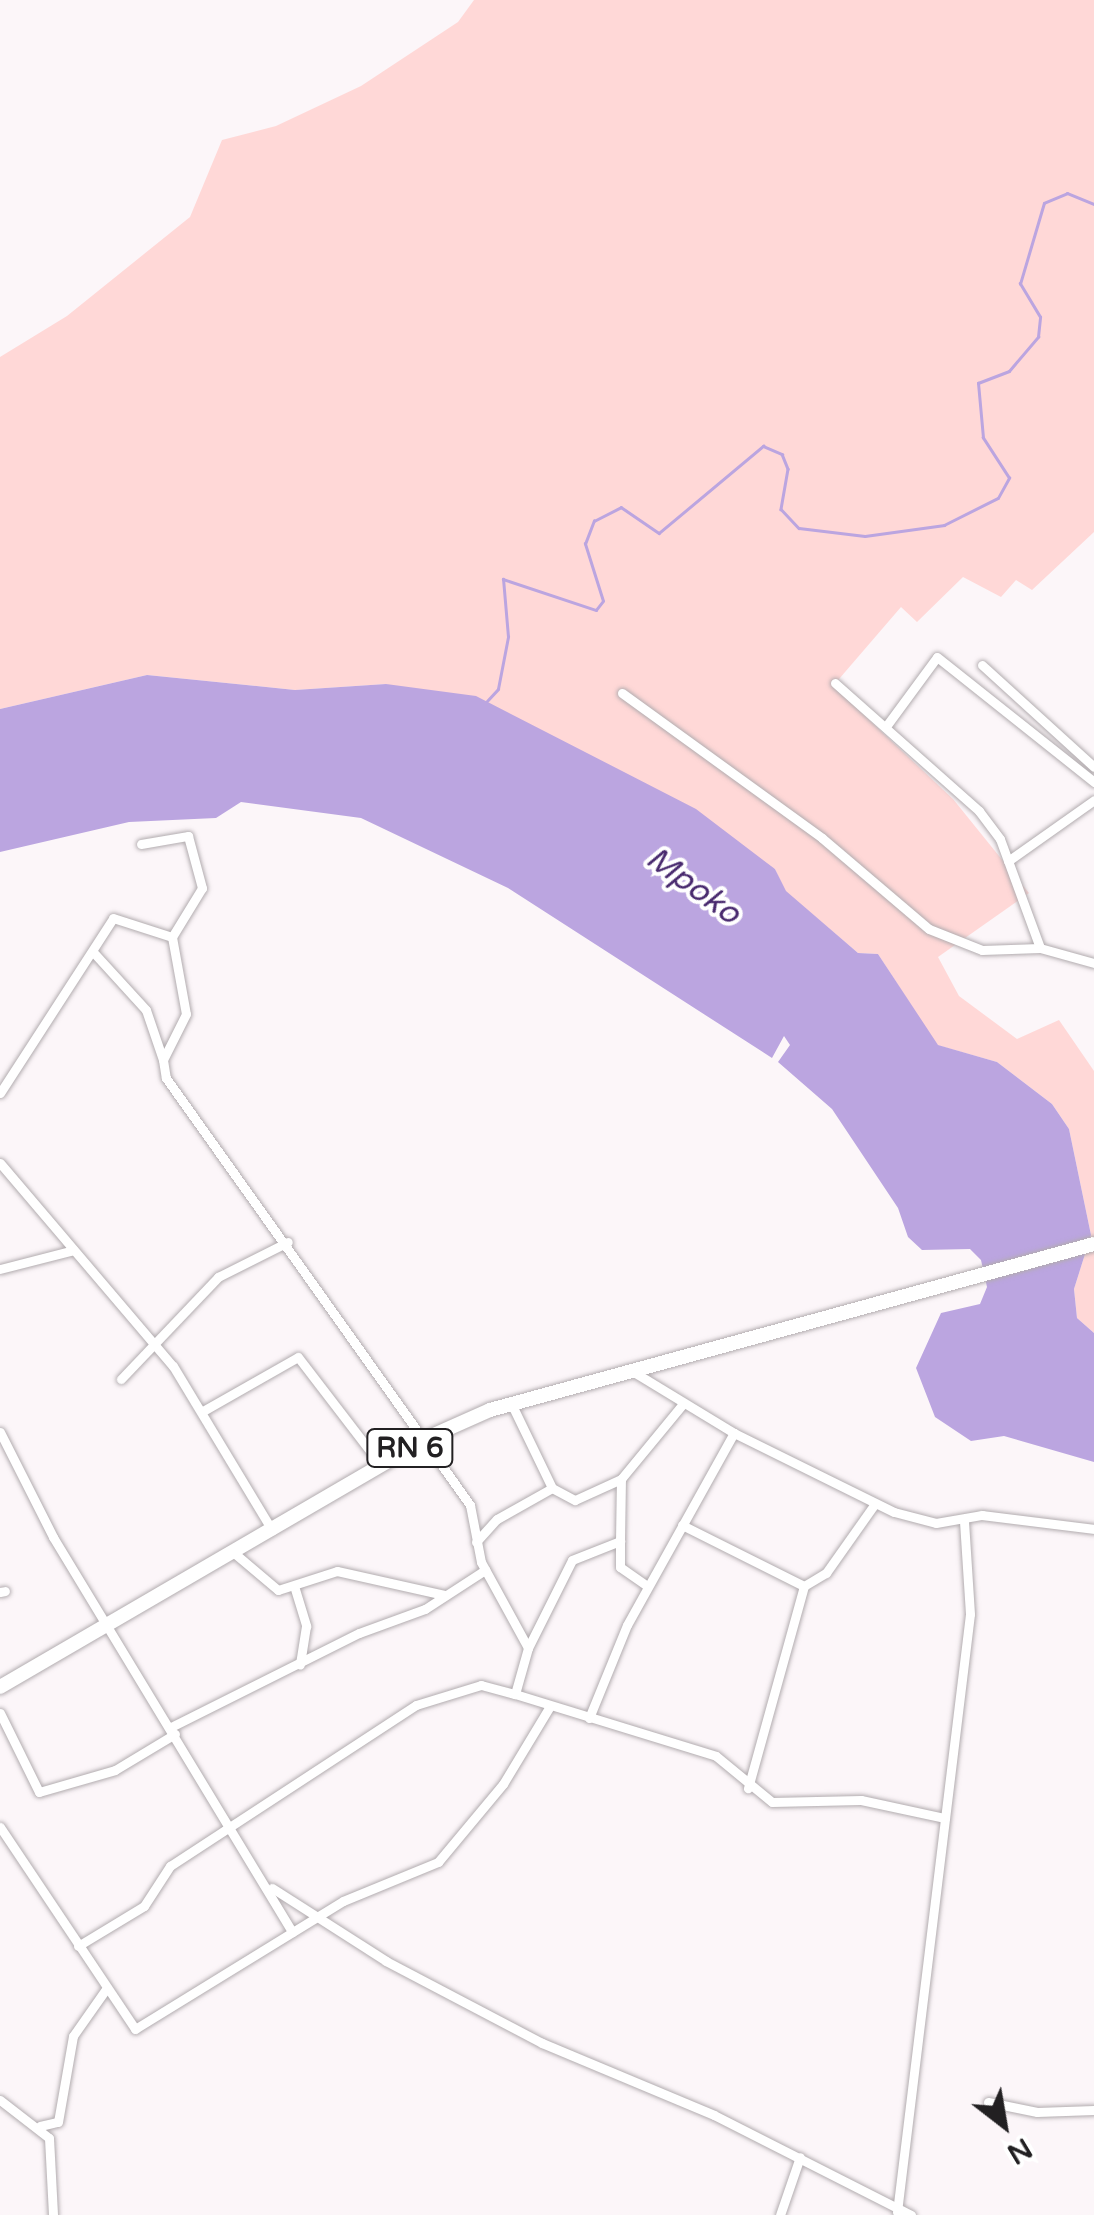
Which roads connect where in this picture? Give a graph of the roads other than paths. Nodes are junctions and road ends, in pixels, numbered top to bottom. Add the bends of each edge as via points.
1 (982, 665) dead end
2 (836, 683) dead end
3 (622, 693) dead end
4 (887, 725) junction
5 (1094, 767) edge
6 (1094, 782) edge
7 (1094, 800) edge
8 (141, 844) dead end
9 (1008, 861) junction
10 (172, 937) junction
11 (1040, 948) junction
12 (94, 953) junction
13 (1094, 964) edge
14 (163, 1060) junction
15 (0, 1093) edge
16 (0, 1163) edge
17 (288, 1242) junction
18 (1094, 1244) edge
19 (74, 1250) junction
20 (0, 1270) edge
21 (154, 1342) junction
22 (632, 1370) junction
23 (121, 1380) dead end
24 (512, 1402) junction
25 (682, 1405) junction
26 (203, 1411) junction
27 (734, 1433) junction
28 (427, 1438) junction
29 (2, 1439) edge
30 (382, 1465) junction
31 (621, 1479) junction
32 (552, 1488) junction
33 (874, 1505) junction
34 (964, 1522) junction
35 (682, 1524) junction
36 (1094, 1529) edge
37 (272, 1530) junction
38 (476, 1542) junction
39 (620, 1542) junction
40 (233, 1552) junction
41 (485, 1570) junction
42 (647, 1586) junction
43 (804, 1586) junction
44 (295, 1589) junction
45 (444, 1595) junction
46 (108, 1625) junction
47 (528, 1648) junction
48 (300, 1665) junction
49 (0, 1687) edge
50 (515, 1694) junction
51 (550, 1706) junction
52 (0, 1712) edge
53 (589, 1718) junction
54 (173, 1730) junction
55 (748, 1788) junction
56 (945, 1818) junction
57 (0, 1827) edge
58 (232, 1829) junction
59 (272, 1888) junction
60 (314, 1917) junction
61 (292, 1932) junction
62 (78, 1946) junction
63 (106, 1989) junction
64 (0, 2100) edge
65 (988, 2102) dead end
66 (1094, 2110) edge
67 (40, 2126) junction
68 (800, 2157) junction
69 (897, 2212) edge
70 (53, 2215) edge
71 (780, 2215) edge
72 (912, 2215) edge

1 - 5 street
2 - 4 street
3 - 11 street via 822,838 929,929 1004,954
4 - 6 street via 937,657
4 - 9 street via 980,811
7 - 9 street
8 - 10 street via 178,833 192,844 202,888
9 - 11 street
10 - 12 street via 117,917
10 - 14 street via 186,1014
11 - 13 street
12 - 14 street via 146,1010
12 - 15 street
14 - 17 street via 184,1108
16 - 19 street
17 - 21 street via 218,1277
17 - 28 street
18 - 22 main road, RN 6
19 - 20 street
19 - 21 street
21 - 23 street
21 - 26 street
22 - 24 main road, RN 6
22 - 25 street
24 - 28 main road, RN 6
24 - 32 street
25 - 27 street
25 - 31 street
26 - 30 street via 298,1357
26 - 37 street
27 - 33 street
27 - 35 street
28 - 30 main road, RN 6
28 - 38 street via 470,1506
29 - 46 street
30 - 37 main road, RN 6
31 - 32 street via 576,1500
31 - 39 street
32 - 38 street via 496,1519
33 - 34 street via 936,1523
33 - 43 street via 826,1574
34 - 36 street via 982,1515
34 - 56 street via 970,1614
35 - 42 street
35 - 43 street
37 - 40 main road, RN 6
38 - 41 street
39 - 42 street via 620,1567
39 - 47 street via 572,1560
40 - 44 street via 249,1574 278,1590
40 - 46 main road, RN 6
41 - 45 street
41 - 47 street
42 - 53 street
43 - 55 street
44 - 45 street via 336,1571
44 - 48 street via 306,1626
45 - 48 street
46 - 49 main road, RN 6
46 - 54 street
47 - 50 street
48 - 54 street
50 - 51 street
50 - 58 street via 481,1685 416,1705
51 - 53 street
51 - 60 street via 504,1784 438,1862
52 - 54 street via 39,1792 103,1775
53 - 55 street via 716,1756
54 - 58 street
55 - 56 street via 790,1805 861,1800
56 - 69 street
57 - 62 street
58 - 59 street
58 - 62 street via 161,1873 144,1906
59 - 60 street
59 - 61 street
60 - 61 street
60 - 68 street via 542,2043
61 - 63 street via 134,2028
62 - 63 street
63 - 67 street via 73,2036 58,2122
64 - 67 street
65 - 66 street via 1037,2112
67 - 70 street via 48,2138
68 - 69 street
68 - 71 street
69 - 72 street

